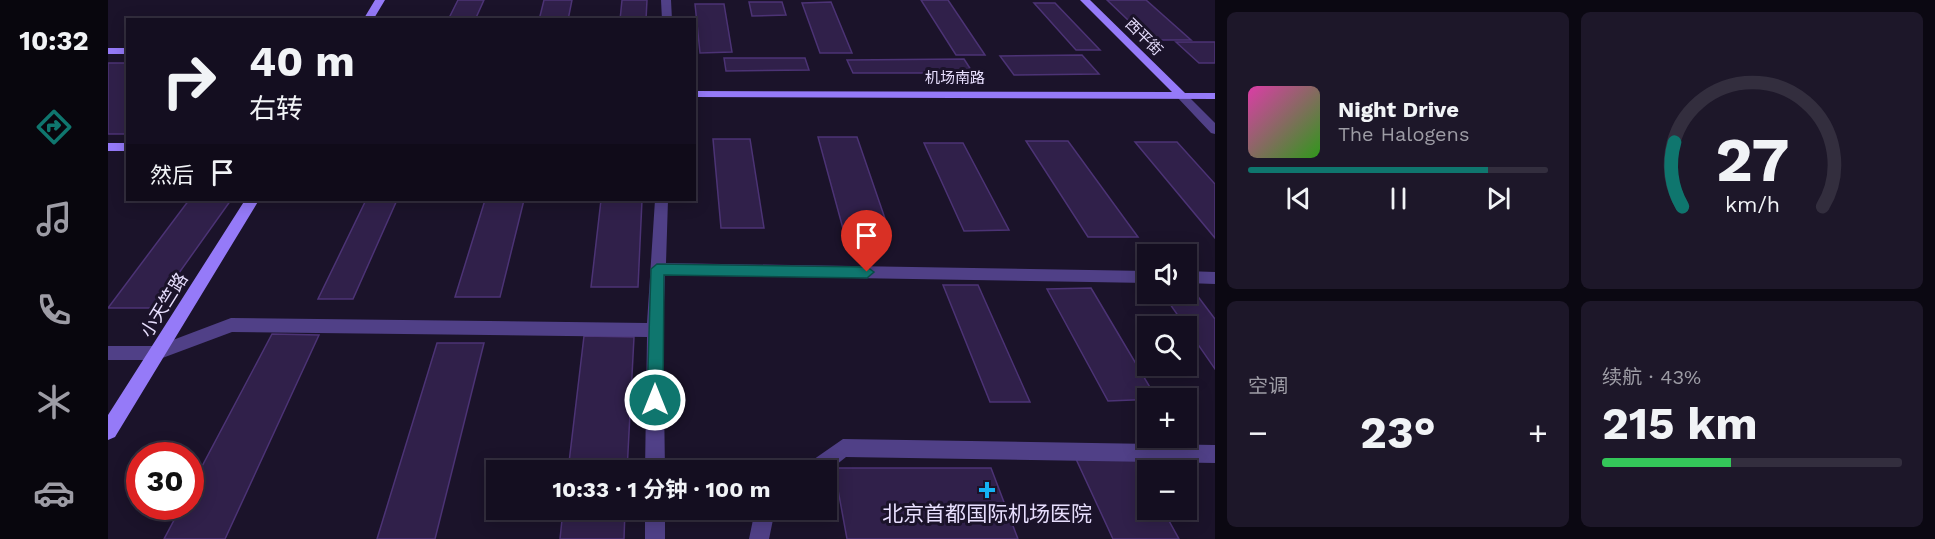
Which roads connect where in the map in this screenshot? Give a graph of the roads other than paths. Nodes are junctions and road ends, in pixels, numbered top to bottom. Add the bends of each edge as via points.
1 (380, 0) edge
2 (666, 0) edge
3 (1085, 0) edge
4 (369, 18) edge
5 (667, 18) edge
6 (108, 51) edge
7 (126, 51) edge
8 (696, 94) edge
9 (1181, 95) junction
10 (1215, 96) edge
11 (1215, 130) edge
12 (108, 147) edge
13 (126, 147) edge
14 (251, 201) edge
15 (661, 201) edge
16 (657, 269) junction
17 (1137, 277) edge
18 (1197, 277) edge
19 (1215, 278) edge
20 (655, 330) junction
21 (108, 353) edge
22 (157, 353) junction
23 (108, 431) edge
24 (1215, 454) edge
25 (655, 460) edge
26 (828, 460) edge
27 (655, 520) edge
28 (763, 520) edge
29 (655, 539) edge
30 (759, 539) edge

1 - 4 street
2 - 5 street
3 - 9 street, 西平街
6 - 7 street
8 - 9 street, 机场南路
9 - 10 street, 机场南路
9 - 11 street
12 - 13 street
14 - 22 street, 小天竺路
15 - 16 street
16 - 17 street
16 - 20 street
18 - 19 street
20 - 22 street via 231,325
20 - 25 street
21 - 22 street
22 - 23 street, 小天竺路
24 - 26 street via 843,448
27 - 29 street
28 - 30 street

